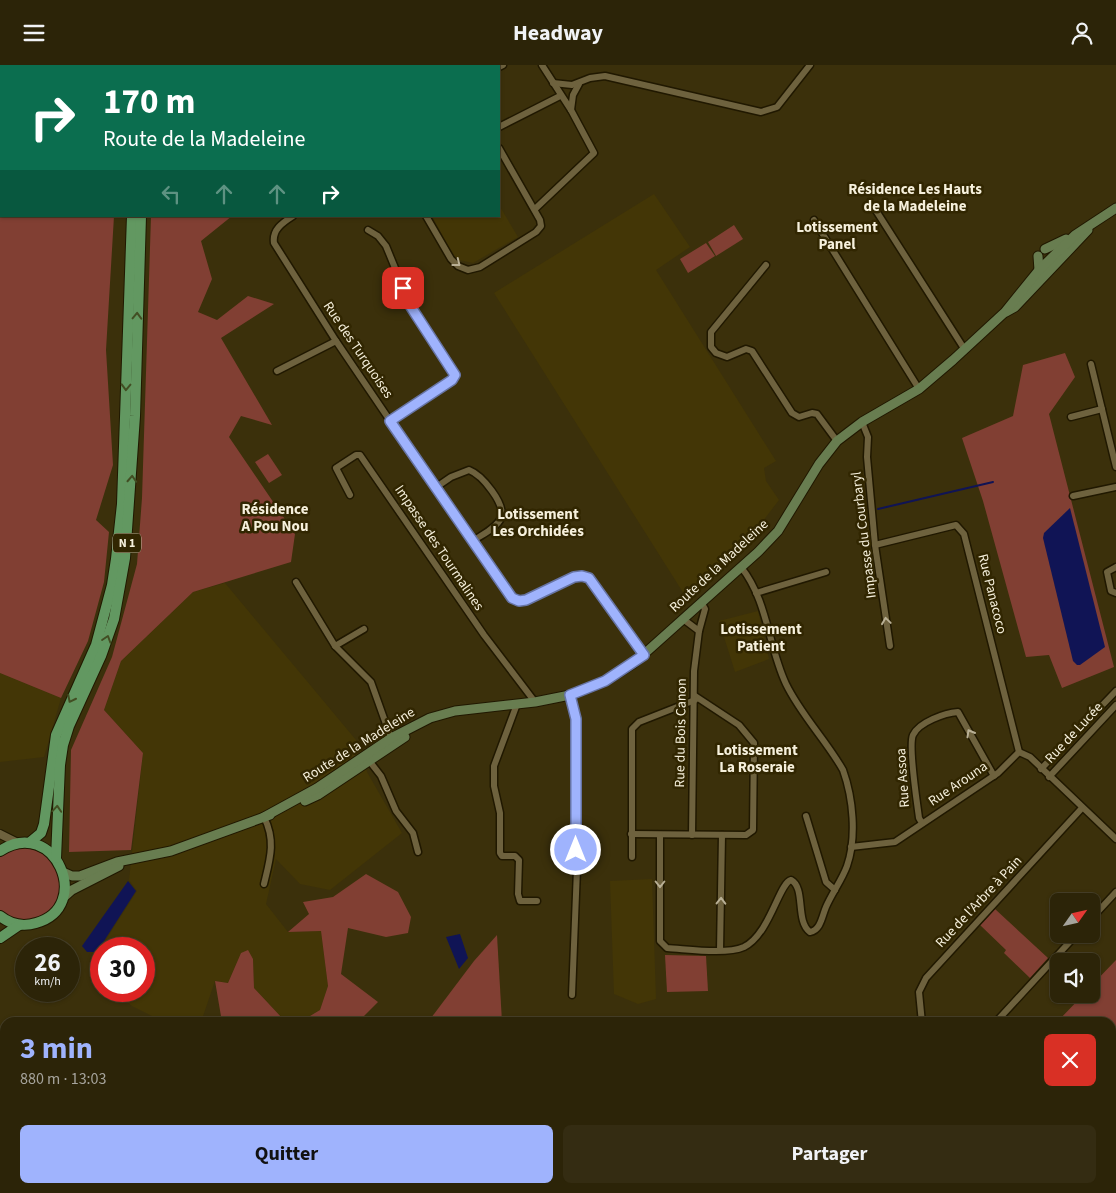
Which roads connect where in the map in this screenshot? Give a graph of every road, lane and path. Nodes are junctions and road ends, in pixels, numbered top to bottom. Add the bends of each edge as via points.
1 (542, 65) edge
2 (810, 65) edge
3 (553, 83) junction
4 (579, 84) junction
5 (560, 96) junction
6 (571, 110) junction
7 (500, 126) edge
8 (500, 149) edge
9 (535, 209) junction
10 (875, 209) dead end
11 (1116, 209) edge
12 (132, 217) edge
13 (141, 217) edge
14 (291, 217) edge
15 (427, 217) edge
16 (814, 219) dead end
17 (1094, 224) junction
18 (368, 230) dead end
19 (1075, 235) junction
20 (1045, 249) dead end
21 (1038, 256) dead end
22 (766, 265) dead end
23 (1038, 270) junction
24 (1005, 312) junction
25 (336, 341) junction
26 (965, 350) junction
27 (1092, 364) dead end
28 (277, 371) dead end
29 (919, 389) junction
30 (1102, 409) junction
31 (1071, 417) dead end
32 (390, 421) junction
33 (862, 422) junction
34 (838, 441) junction
35 (1116, 467) edge
36 (1116, 487) edge
37 (435, 488) junction
38 (350, 495) dead end
39 (1073, 496) dead end
40 (473, 541) junction
41 (875, 545) junction
42 (741, 567) junction
43 (1116, 567) edge
44 (826, 572) dead end
45 (296, 582) dead end
46 (756, 593) junction
47 (1116, 593) edge
48 (701, 601) junction
49 (683, 619) junction
50 (364, 629) dead end
51 (699, 631) junction
52 (335, 646) junction
53 (890, 646) dead end
54 (644, 655) junction
55 (1116, 691) edge
56 (570, 695) junction
57 (695, 698) junction
58 (535, 702) junction
59 (516, 704) junction
60 (1115, 707) edge
61 (473, 709) junction
62 (391, 738) junction
63 (1019, 752) junction
64 (368, 758) junction
65 (1042, 769) junction
66 (994, 776) junction
67 (1049, 777) junction
68 (1082, 808) junction
69 (806, 815) dead end
70 (264, 817) junction
71 (922, 823) junction
72 (0, 834) edge
73 (632, 834) junction
74 (660, 835) junction
75 (692, 835) junction
76 (722, 835) junction
77 (1116, 839) edge
78 (24, 843) junction
79 (851, 847) junction
80 (0, 851) edge
81 (418, 852) dead end
82 (632, 857) dead end
83 (56, 858) junction
84 (128, 861) junction
85 (63, 872) junction
86 (264, 884) dead end
87 (835, 890) junction
88 (1116, 892) edge
89 (63, 898) junction
90 (537, 901) dead end
91 (1100, 909) edge
92 (0, 916) edge
93 (19, 925) junction
94 (0, 938) edge
95 (1069, 943) edge
96 (720, 950) junction
97 (572, 995) dead end
98 (921, 1017) edge
99 (1001, 1017) edge

1 - 3 street
2 - 4 street via 777,107 760,112 605,77 590,78
3 - 4 street
3 - 5 street
4 - 6 street
5 - 6 street
5 - 7 street
6 - 9 street via 594,153
8 - 9 street
15 -> 9 street via 458,267 472,270 536,233 541,223
10 - 26 street
11 - 17 main road, Route de la Madeleine
12 -> 78 main road, N 1 via 122,504 112,585 96,645 56,735 44,825 41,833
83 -> 13 main road, N 1 via 63,745 114,619 125,559 135,416
14 - 25 street, Rue des Turquoises via 278,227 274,243
16 - 29 street
17 - 19 main road, Route de la Madeleine
17 - 24 main road, Route de la Madeleine via 1015,307
18 - 32 street via 386,246 411,307 455,375
19 - 20 main road
19 - 23 main road, Route de la Madeleine
21 - 23 main road
22 - 34 street via 711,332 711,347 727,357 746,349 752,351 792,413 800,417 812,413 817,415
23 - 24 main road, Route de la Madeleine
24 - 26 main road, Route de la Madeleine
25 - 28 street
25 - 32 street, Rue des Turquoises
26 - 29 main road, Route de la Madeleine
27 - 30 street
29 - 33 main road, Route de la Madeleine
30 - 31 street
30 - 35 street
32 - 37 street, Rue des Turquoises
33 - 34 main road, Route de la Madeleine
33 - 41 street, Impasse du Courbaryl via 868,437
34 - 42 main road, Route de la Madeleine via 819,464 778,531
36 - 39 street
37 - 40 street, Rue des Turquoises
37 - 40 street via 469,470 478,475 494,495 501,507 501,518
38 - 58 street, Impasse des Tourmalines via 336,468 360,455 484,635
40 - 54 street, Rue des Turquoises via 507,593 519,601 574,577 589,578
53 -> 41 street, Impasse du Courbaryl
41 - 63 street, Rue Panacoco via 956,525 964,534
42 - 46 street
42 - 48 main road, Route de la Madeleine
43 - 47 street via 1107,572 1111,591
44 - 46 street
45 - 52 street
46 - 79 street via 785,682 843,770 850,800
48 - 49 main road, Route de la Madeleine
48 - 51 street, Rue du Bois Canon via 706,609
49 - 51 street
49 - 54 main road, Route de la Madeleine
50 - 52 street
51 - 57 street, Rue du Bois Canon via 694,671
52 - 62 street via 371,681
54 - 56 main road, Route de la Madeleine via 605,681
55 - 65 street
56 - 58 main road, Route de la Madeleine
56 - 97 street via 576,719 577,869
57 - 73 street via 639,722 632,729
57 - 75 street, Rue du Bois Canon
57 - 76 street via 739,725 754,743 752,832
58 - 59 main road, Route de la Madeleine
59 - 61 main road, Route de la Madeleine
59 - 90 street via 494,766 494,786 500,813 500,853 519,860 520,901
60 - 67 street, Rue de Lucée
61 - 62 main road, Route de la Madeleine via 430,718
61 - 64 main road, Route de la Madeleine via 422,728
62 - 64 main road, Route de la Madeleine
63 - 65 street via 1030,757
63 - 66 street, Rue Arouna
64 - 70 main road, Route de la Madeleine
64 - 81 street via 381,776 396,811 413,833
65 - 67 street
66 - 71 street, Rue Arouna
66 -> 71 street, Rue Assoa via 958,712 942,715 922,726 913,735 912,748
67 - 68 street
68 - 77 street
68 - 98 street, Rue de l'Arbre à Pain via 926,978 919,992
69 - 87 street via 826,882
70 - 84 main road, Route de la Madeleine via 171,851
70 - 86 street via 271,831 270,859
71 - 79 street, Rue Arouna via 892,844
72 - 78 street
73 - 74 street
73 - 82 street
74 - 75 street
74 -> 96 street via 660,941 667,948
75 - 76 street
96 -> 76 street
78 - 80 main road, N 1
78 - 83 main road via 39,846
79 - 87 street
83 - 85 main road, N 1
84 - 85 main road, Route de la Madeleine via 80,876
84 - 89 main road, Route de la Madeleine via 72,890
85 - 89 main road, N 1
87 - 96 street via 819,927 810,932 804,924 797,888 794,882 786,881 774,910 754,940 743,947
88 - 91 street
89 - 93 main road via 46,919
92 - 93 main road
93 - 94 main road
95 - 99 street

